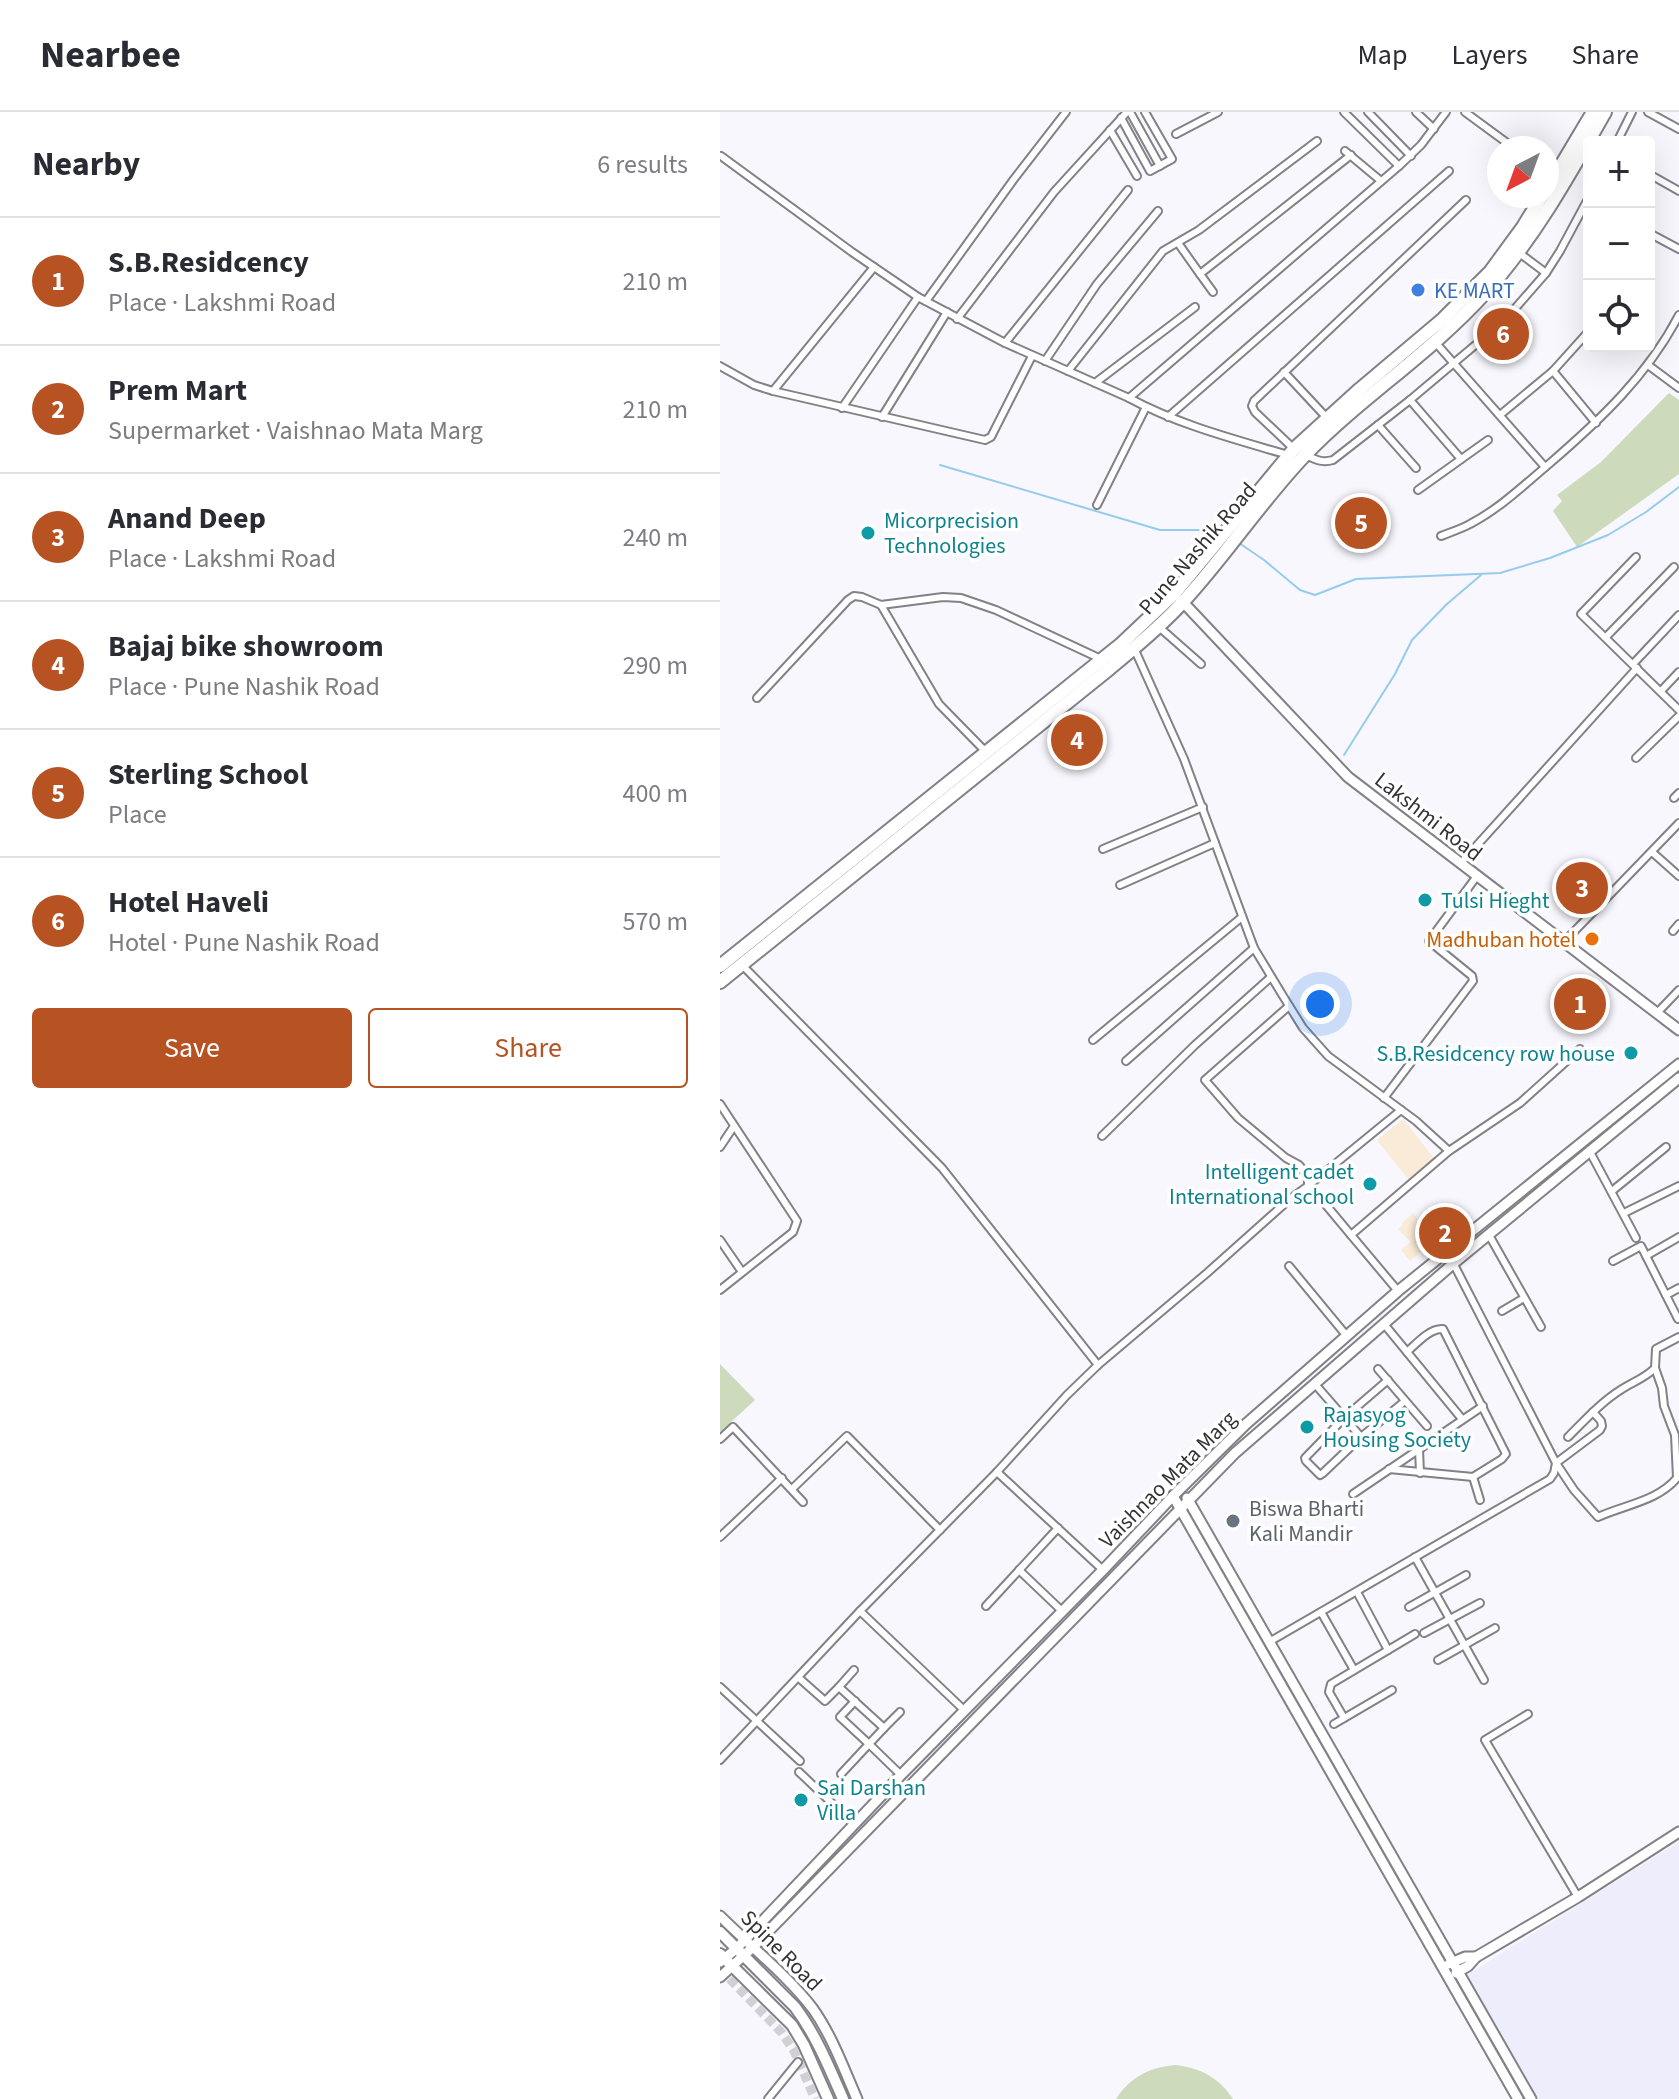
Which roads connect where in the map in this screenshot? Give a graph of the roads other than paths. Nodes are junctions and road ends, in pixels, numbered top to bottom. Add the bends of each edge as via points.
1 (1066, 112) edge
2 (1129, 112) edge
3 (1145, 112) edge
4 (1218, 112) edge
5 (1344, 112) edge
6 (1368, 112) edge
7 (1416, 112) edge
8 (1446, 112) edge
9 (1465, 112) edge
10 (1593, 112) edge
11 (1605, 112) edge
12 (1632, 112) edge
13 (1648, 112) edge
14 (1121, 118) junction
15 (1434, 129) junction
16 (1679, 129) edge
17 (1110, 130) junction
18 (1176, 134) dead end
19 (1498, 136) edge
20 (1593, 136) edge
21 (1620, 136) edge
22 (1317, 141) dead end
23 (1583, 154) edge
24 (721, 156) edge
25 (1411, 156) junction
26 (1559, 165) edge
27 (1160, 166) junction
28 (1399, 166) junction
29 (1449, 171) dead end
30 (1137, 176) dead end
31 (1655, 177) edge
32 (1381, 181) junction
33 (1128, 190) dead end
34 (1679, 191) edge
35 (1466, 200) dead end
36 (1535, 208) edge
37 (1584, 208) edge
38 (1158, 211) dead end
39 (1655, 236) edge
40 (1178, 243) junction
41 (1679, 249) edge
42 (1518, 252) junction
43 (874, 267) junction
44 (1546, 273) junction
45 (1200, 274) junction
46 (1213, 292) dead end
47 (918, 297) junction
48 (926, 301) junction
49 (1195, 307) dead end
50 (947, 312) junction
51 (1679, 315) edge
52 (957, 319) junction
53 (1431, 337) junction
54 (1583, 338) edge
55 (1005, 343) junction
56 (1032, 356) junction
57 (1045, 361) junction
58 (1454, 363) junction
59 (1648, 365) junction
60 (720, 366) edge
61 (1068, 371) junction
62 (1553, 371) junction
63 (1284, 372) junction
64 (1095, 383) junction
65 (1679, 388) edge
66 (773, 391) junction
67 (1129, 398) junction
68 (1410, 400) junction
69 (1146, 407) junction
70 (842, 408) junction
71 (1500, 415) junction
72 (882, 417) junction
73 (1168, 417) junction
74 (1327, 418) junction
75 (1596, 423) junction
76 (1378, 425) junction
77 (1488, 440) dead end
78 (1296, 453) junction
79 (1461, 459) junction
80 (1545, 467) junction
81 (1416, 468) dead end
82 (1418, 490) dead end
83 (1097, 505) dead end
84 (1441, 536) dead end
85 (1636, 557) dead end
86 (1674, 567) dead end
87 (1179, 598) junction
88 (881, 605) junction
89 (1679, 615) edge
90 (1159, 627) junction
91 (1606, 637) junction
92 (1134, 648) junction
93 (1101, 659) junction
94 (1201, 664) dead end
95 (1635, 666) junction
96 (1679, 672) edge
97 (1661, 691) junction
98 (757, 698) dead end
99 (1679, 713) edge
100 (986, 752) junction
101 (1636, 758) dead end
102 (1203, 807) junction
103 (1679, 823) edge
104 (1215, 843) junction
105 (1103, 849) dead end
106 (1652, 852) junction
107 (1460, 864) junction
108 (1477, 876) junction
109 (1679, 876) edge
110 (1120, 885) dead end
111 (1242, 917) junction
112 (1679, 924) edge
113 (1673, 931) dead end
114 (1564, 942) junction
115 (1254, 948) junction
116 (741, 964) junction
117 (720, 966) edge
118 (1271, 977) junction
119 (720, 982) edge
120 (1679, 990) edge
121 (1289, 1006) junction
122 (1657, 1013) junction
123 (1679, 1030) edge
124 (1093, 1040) dead end
125 (1580, 1049) dead end
126 (1126, 1061) dead end
127 (1679, 1064) edge
128 (1679, 1078) edge
129 (1384, 1098) junction
130 (720, 1104) edge
131 (1401, 1110) junction
132 (734, 1126) junction
133 (1102, 1136) dead end
134 (720, 1147) edge
135 (1666, 1147) dead end
136 (1449, 1151) junction
137 (1590, 1152) junction
138 (1308, 1186) junction
139 (1679, 1186) edge
140 (1612, 1191) junction
141 (1624, 1213) junction
142 (1351, 1235) junction
143 (1489, 1235) junction
144 (1679, 1237) edge
145 (1636, 1238) dead end
146 (720, 1240) edge
147 (1447, 1250) junction
148 (1646, 1256) junction
149 (1613, 1261) dead end
150 (1454, 1263) junction
151 (1289, 1266) dead end
152 (742, 1272) junction
153 (1679, 1288) edge
154 (720, 1290) edge
155 (1398, 1291) junction
156 (1666, 1295) junction
157 (1524, 1298) junction
158 (1502, 1311) dead end
159 (1678, 1319) edge
160 (1384, 1324) junction
161 (1541, 1327) dead end
162 (1346, 1335) junction
163 (1679, 1337) edge
164 (1407, 1352) junction
165 (1098, 1365) junction
166 (1655, 1368) junction
167 (1378, 1369) dead end
168 (1388, 1380) junction
169 (1314, 1383) junction
170 (1405, 1401) junction
171 (1483, 1406) junction
172 (1593, 1412) junction
173 (1345, 1417) junction
174 (1462, 1419) junction
175 (1427, 1426) dead end
176 (1361, 1437) junction
177 (1568, 1437) dead end
178 (720, 1439) edge
179 (1419, 1449) junction
180 (1556, 1463) junction
181 (1389, 1469) junction
182 (997, 1472) junction
183 (1420, 1473) junction
184 (1473, 1477) junction
185 (782, 1478) junction
186 (1181, 1488) junction
187 (792, 1489) junction
188 (1353, 1494) dead end
189 (1173, 1496) junction
190 (1188, 1500) junction
191 (1480, 1500) dead end
192 (803, 1502) dead end
193 (1180, 1509) junction
194 (1058, 1528) junction
195 (940, 1530) junction
196 (720, 1537) edge
197 (1415, 1557) junction
198 (1019, 1570) junction
199 (1103, 1570) junction
200 (1466, 1575) dead end
201 (1357, 1592) junction
202 (1435, 1593) junction
203 (1480, 1603) dead end
204 (986, 1606) dead end
205 (1409, 1607) dead end
206 (860, 1611) junction
207 (1062, 1611) junction
208 (1321, 1612) junction
209 (1451, 1620) junction
210 (1495, 1628) dead end
211 (1424, 1633) dead end
212 (1415, 1634) dead end
213 (1269, 1643) junction
214 (1464, 1644) junction
215 (1260, 1649) junction
216 (1388, 1650) junction
217 (1438, 1660) dead end
218 (854, 1670) dead end
219 (1354, 1670) junction
220 (799, 1678) junction
221 (1484, 1680) dead end
222 (839, 1687) junction
223 (721, 1689) edge
224 (1392, 1690) dead end
225 (855, 1701) junction
226 (964, 1710) junction
227 (900, 1712) dead end
228 (1528, 1714) dead end
229 (1344, 1718) junction
230 (757, 1721) junction
231 (1334, 1724) dead end
232 (884, 1728) junction
233 (869, 1744) junction
234 (720, 1760) edge
235 (800, 1761) dead end
236 (799, 1772) dead end
237 (841, 1774) dead end
238 (901, 1775) junction
239 (856, 1822) junction
240 (869, 1828) junction
241 (1679, 1832) edge
242 (1578, 1897) junction
243 (720, 1916) edge
244 (720, 1932) edge
245 (744, 1948) junction
246 (723, 1965) edge
247 (1450, 1969) junction
248 (798, 2062) dead end
249 (768, 2099) edge
250 (828, 2099) edge
251 (843, 2099) edge
252 (857, 2099) edge
253 (1518, 2099) edge
254 (1531, 2099) edge

1 - 48 street
2 - 14 street
2 - 27 street
3 - 27 street via 1172,159
4 - 18 street
5 - 28 street
6 - 25 street
7 - 15 street
8 - 15 street
9 - 19 street
10 - 26 highway
11 - 20 highway, Pune Nashik Road
12 - 21 street
13 - 16 street
14 - 17 street
14 - 27 street via 1150,171
15 - 25 street
17 - 30 street
17 - 52 street via 1054,192
22 - 40 street
23 - 42 highway, Pune Nashik Road
24 - 43 street
25 - 28 street
28 - 32 street
29 - 73 street
31 - 34 street
32 - 45 street via 1348,153
32 - 67 street
33 - 55 street
35 - 63 street
36 - 53 highway, Pune Nashik Road via 1490,272
37 - 44 street
38 - 57 street via 1097,284
39 - 41 street
40 - 45 street
40 - 61 street via 1156,258
42 - 44 street
42 - 53 highway, Pune Nashik Road via 1485,293
43 - 47 street
43 - 66 street
44 - 58 street via 1505,320
45 - 46 street
47 - 48 street
47 - 70 street
48 - 50 street
49 - 64 street
50 - 52 street
50 - 72 street
51 - 59 street
52 - 55 street
53 - 58 street
53 - 74 highway, Pune Nashik Road
53 - 78 highway, Pune Nashik Road via 1361,403
54 - 62 street
55 - 56 street
56 - 57 street
56 - 72 street via 989,440
57 - 61 street
58 - 68 street
58 - 71 street
59 - 65 street
59 - 75 street
60 - 66 street
61 - 64 street
62 - 71 street
62 - 75 street
63 - 74 street
63 - 78 street via 1252,406
64 - 67 street
66 - 70 street
67 - 69 street
68 - 76 street
68 - 79 street
69 - 73 street
69 - 83 street
70 - 72 street
71 - 80 street
73 - 78 street
74 - 78 highway, Pune Nashik Road
75 - 80 street
76 - 78 street via 1333,460 1316,461
76 - 81 street
77 - 79 street
78 - 87 highway, Pune Nashik Road via 1283,479
79 - 82 street
80 - 84 street via 1497,507
85 - 91 street via 1581,614
86 - 91 street
87 - 90 highway, Pune Nashik Road
87 - 93 highway, Pune Nashik Road
87 - 107 main road, Lakshmi Road via 1348,777
88 - 93 street via 961,598
88 - 98 street via 862,597 848,600
88 - 100 street via 939,704
89 - 95 street
90 - 92 highway, Pune Nashik Road
90 - 94 street
91 - 95 street
92 - 102 street
92 - 116 highway, Pune Nashik Road
93 - 100 highway, Pune Nashik Road
95 - 97 street
95 - 107 street
96 - 97 street
97 - 99 street
99 - 101 street
100 - 117 highway, Pune Nashik Road
102 - 104 street
102 - 105 street
103 - 106 street
104 - 110 street
104 - 111 street
106 - 109 street
106 - 114 street
107 - 108 main road, Lakshmi Road
108 - 114 main road, Lakshmi Road
108 - 129 street via 1429,941 1473,981
111 - 115 street
111 - 124 street
112 - 113 street
114 - 122 main road, Lakshmi Road
115 - 118 street
115 - 126 street
116 - 119 highway, Pune Nashik Road
116 - 165 street via 942,1168
118 - 121 street
118 - 133 street
120 - 122 street
121 - 129 street via 1328,1056
121 - 138 street via 1205,1080 1238,1118 1299,1165
122 - 123 main road, Lakshmi Road
125 - 136 street via 1520,1103
127 - 147 main road, Vaishnao Mata Marg
128 - 137 main road, Vaishnao Mata Marg
129 - 131 street
130 - 132 street
131 - 136 street
131 - 138 street
132 - 134 street
132 - 152 street via 797,1221 793,1232
135 - 140 street
136 - 142 street
137 - 140 street
137 - 143 main road, Vaishnao Mata Marg
138 - 142 street
138 - 165 street
139 - 141 street
140 - 141 street
141 - 145 street
142 - 155 street
143 - 150 main road, Vaishnao Mata Marg
143 - 157 street
144 - 148 street
146 - 152 street
147 - 150 street
147 - 155 main road, Vaishnao Mata Marg
148 - 149 street via 1641,1246
148 - 156 street
150 - 160 main road, Vaishnao Mata Marg
150 - 180 street
151 - 162 street
152 - 154 street
153 - 156 street
155 - 162 main road, Vaishnao Mata Marg
156 - 159 street
157 - 158 street
157 - 161 street
160 - 164 street
160 - 169 main road, Vaishnao Mata Marg
162 - 186 main road, Vaishnao Mata Marg
163 - 166 street via 1656,1349
164 - 171 street via 1433,1330 1443,1329
164 - 174 street
165 - 182 street
166 - 172 street
166 - 180 street via 1675,1435 1677,1478 1669,1487 1598,1517
167 - 168 street
168 - 170 street
168 - 173 street
169 - 173 street
169 - 190 main road, Vaishnao Mata Marg
170 - 175 street
170 - 176 street
171 - 174 street
171 - 184 street via 1506,1454
172 - 177 street
172 - 180 street via 1601,1421 1600,1430
173 - 176 street
173 - 176 street via 1306,1461 1320,1475
174 - 179 street
178 - 185 street via 733,1427
179 - 181 street
179 - 183 street
180 - 197 street via 1550,1479
181 - 183 street
181 - 188 street
182 - 194 street
182 - 195 street
183 - 184 street
184 - 191 street
185 - 187 street
185 - 196 street
186 - 189 main road, Vaishnao Mata Marg
186 - 190 main road
187 - 192 street
187 - 195 street via 847,1436
189 - 193 main road
189 - 199 main road, Vaishnao Mata Marg
190 - 193 main road, Vaishnao Mata Marg
190 - 213 main road
193 - 215 main road
193 - 240 main road, Vaishnao Mata Marg
194 - 198 street
194 - 199 street
195 - 206 street
197 - 201 street
197 - 202 street
198 - 204 street
198 - 207 street
199 - 207 main road, Vaishnao Mata Marg
200 - 202 street
201 - 208 street
201 - 216 street
202 - 205 street
202 - 209 street
203 - 209 street
206 - 220 street
206 - 226 street
207 - 226 main road, Vaishnao Mata Marg
208 - 213 street
208 - 219 street
209 - 211 street
209 - 214 street
210 - 214 street
212 - 216 street
213 - 215 street
213 - 247 main road
214 - 217 street
214 - 221 street
215 - 247 main road
216 - 219 street
218 - 222 street
219 - 229 street via 1329,1688
220 - 222 street via 826,1701
220 - 230 street
222 - 225 street
223 - 230 street
224 - 229 street
225 - 232 street
225 - 233 street via 840,1717
226 - 238 main road, Vaishnao Mata Marg
227 - 232 street
228 - 242 street via 1485,1740
229 - 231 street
230 - 234 street
230 - 235 street
232 - 233 street
233 - 237 street
233 - 238 street
236 - 239 street
238 - 239 main road, Vaishnao Mata Marg
239 - 240 main road
239 - 245 main road, Vaishnao Mata Marg
240 - 245 main road, Vaishnao Mata Marg
241 - 242 main road
242 - 247 main road via 1468,1966
243 - 245 main road, Spine Road
244 - 245 main road, Spine Road
245 - 246 main road, Vaishnao Mata Marg
245 - 251 main road, Spine Road via 808,2025
245 - 252 main road, Spine Road via 813,2010
246 - 250 main road, Spine Road via 792,2025
247 - 253 main road
247 - 254 main road
248 - 249 street

